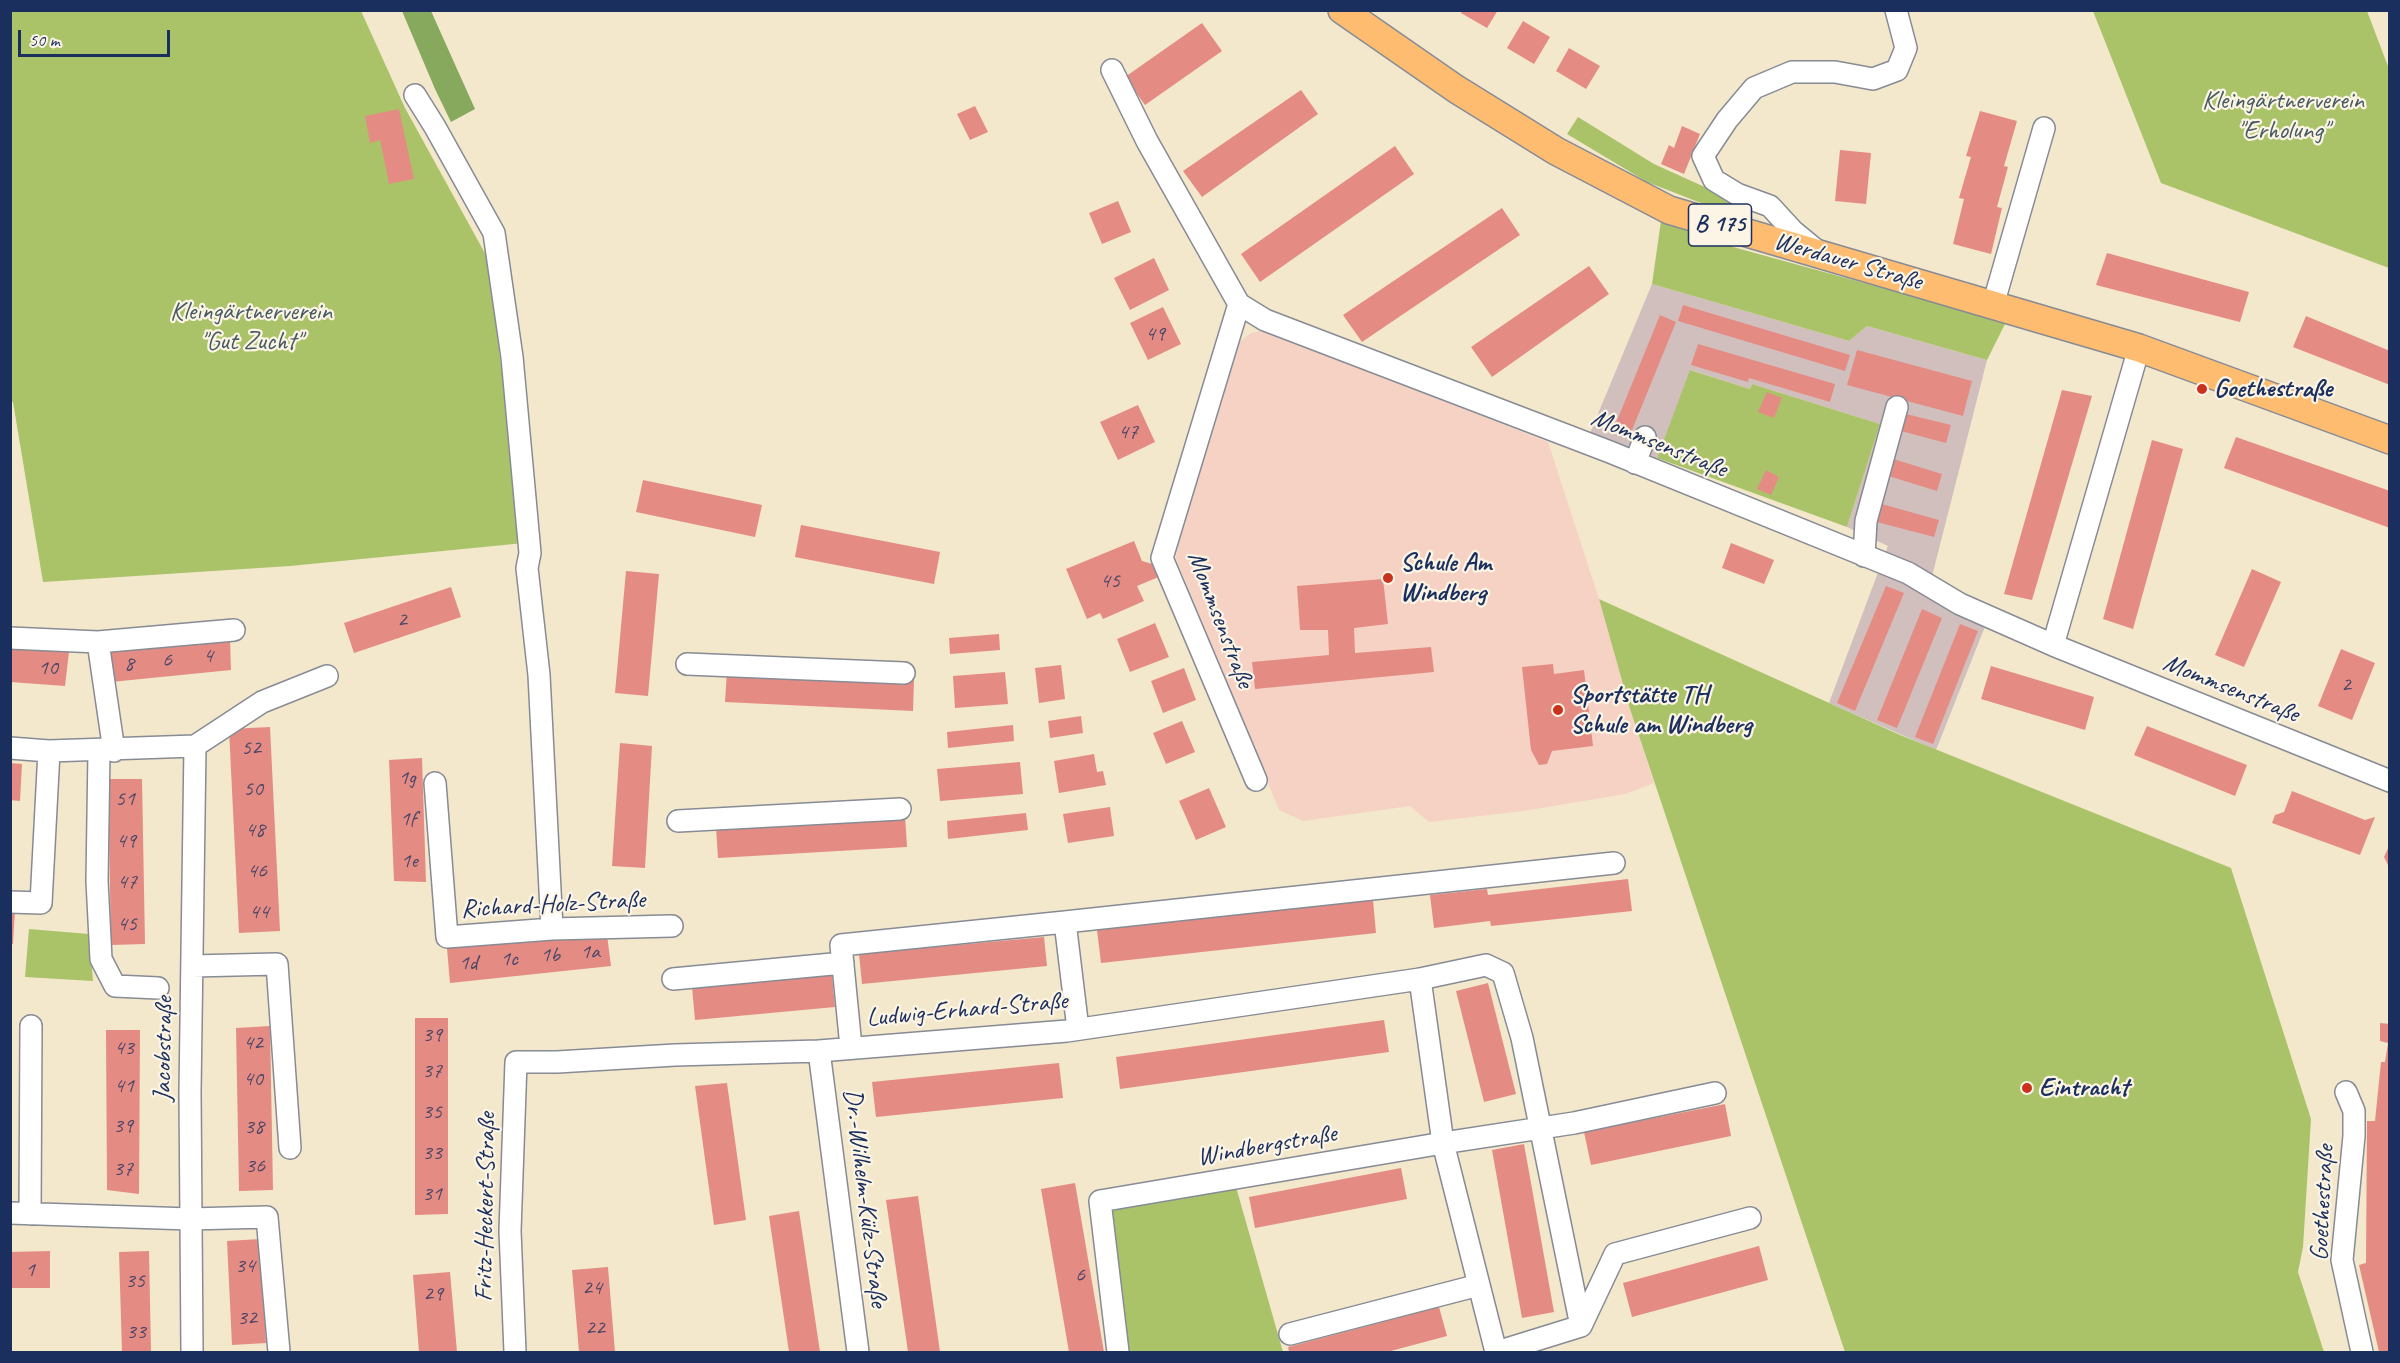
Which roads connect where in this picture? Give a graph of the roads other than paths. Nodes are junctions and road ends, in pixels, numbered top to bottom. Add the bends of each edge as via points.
1 (1342, 10) edge
2 (1896, 10) edge
3 (1112, 70) dead end
4 (415, 95) dead end
5 (2044, 128) dead end
6 (1821, 254) junction
7 (1239, 304) junction
8 (1993, 305) junction
9 (2139, 348) junction
10 (1896, 407) dead end
11 (1645, 436) dead end
12 (2390, 440) edge
13 (1635, 463) junction
14 (1864, 556) junction
15 (234, 630) dead end
16 (10, 638) edge
17 (98, 642) junction
18 (2053, 645) junction
19 (687, 664) dead end
20 (904, 673) dead end
21 (327, 676) dead end
22 (195, 746) junction
23 (10, 748) edge
24 (49, 751) junction
25 (107, 751) junction
26 (1256, 780) dead end
27 (2390, 782) edge
28 (435, 783) dead end
29 (900, 809) dead end
30 (678, 821) dead end
31 (1614, 863) dead end
32 (10, 902) edge
33 (1065, 922) junction
34 (672, 926) dead end
35 (552, 929) junction
36 (843, 963) junction
37 (192, 966) junction
38 (673, 978) dead end
39 (1420, 979) junction
40 (158, 988) dead end
41 (32, 1026) dead end
42 (1078, 1029) junction
43 (851, 1047) junction
44 (819, 1051) junction
45 (516, 1062) joint
46 (2346, 1092) dead end
47 (1715, 1093) dead end
48 (1541, 1128) junction
49 (1443, 1143) junction
50 (290, 1148) dead end
51 (20, 1214) edge
52 (190, 1218) junction
53 (1750, 1218) dead end
54 (1479, 1285) junction
55 (1581, 1326) junction
56 (1290, 1334) dead end
57 (192, 1353) edge
58 (279, 1353) edge
59 (515, 1353) edge
60 (858, 1353) edge
61 (1118, 1353) edge
62 (1497, 1353) edge
63 (2362, 1353) edge

1 - 6 main road, Werdauer Straße / B 175 via 1456,89 1556,151 1669,210
2 - 6 street via 1906,48 1897,70 1873,79 1834,72 1792,72 1754,88 1703,156 1714,180 1737,194 1770,206
3 - 7 street, Mommsenstraße via 1156,158
4 - 35 street via 494,233 512,357 530,553 527,568 539,675
5 - 8 street
6 - 8 main road, Werdauer Straße / B 175
7 - 13 street, Mommsenstraße via 1264,320
7 - 26 street, Mommsenstraße via 1162,558
8 - 9 main road, Werdauer Straße / B 175
9 - 12 main road, Werdauer Straße / B 175
9 - 18 street
10 - 14 street via 1866,521
11 - 13 street
13 - 14 street, Mommsenstraße
14 - 18 street, Mommsenstraße via 1908,573 1960,604
15 - 17 street
16 - 17 street
17 - 25 street
18 - 27 street, Mommsenstraße
19 - 20 street
21 - 22 street via 262,702
22 - 25 street
22 - 37 street, Jacobstraße
23 - 24 street
24 - 25 street
24 - 32 street via 41,903
25 - 40 street via 98,891 101,959 115,986
28 - 35 street, Richard-Holz-Straße via 447,937
29 - 30 street
31 - 33 street
33 - 36 street via 841,945
33 - 42 street
34 - 35 street, Richard-Holz-Straße
36 - 38 street
36 - 43 street
37 - 50 street via 277,964
37 - 52 street, Jacobstraße
39 - 42 street, Ludwig-Erhard-Straße
39 - 48 street via 1486,964 1503,973
39 - 49 street
41 - 51 street
42 - 43 street, Ludwig-Erhard-Straße
43 - 44 street, Ludwig-Erhard-Straße
44 - 45 street, Ludwig-Erhard-Straße
44 - 60 street, Dr.-Wilhelm-Külz-Straße
45 - 59 street, Fritz-Heckert-Straße via 510,1231
46 - 63 street, Goethestraße via 2354,1111 2354,1136 2342,1260
47 - 48 street, Windbergstraße
48 - 49 street, Windbergstraße
48 - 55 street
49 - 54 street
49 - 61 street, Windbergstraße via 1100,1202
51 - 52 street
52 - 57 street, Jacobstraße
52 - 58 street via 267,1217
53 - 55 street via 1615,1254
54 - 56 street
54 - 62 street
55 - 62 street

